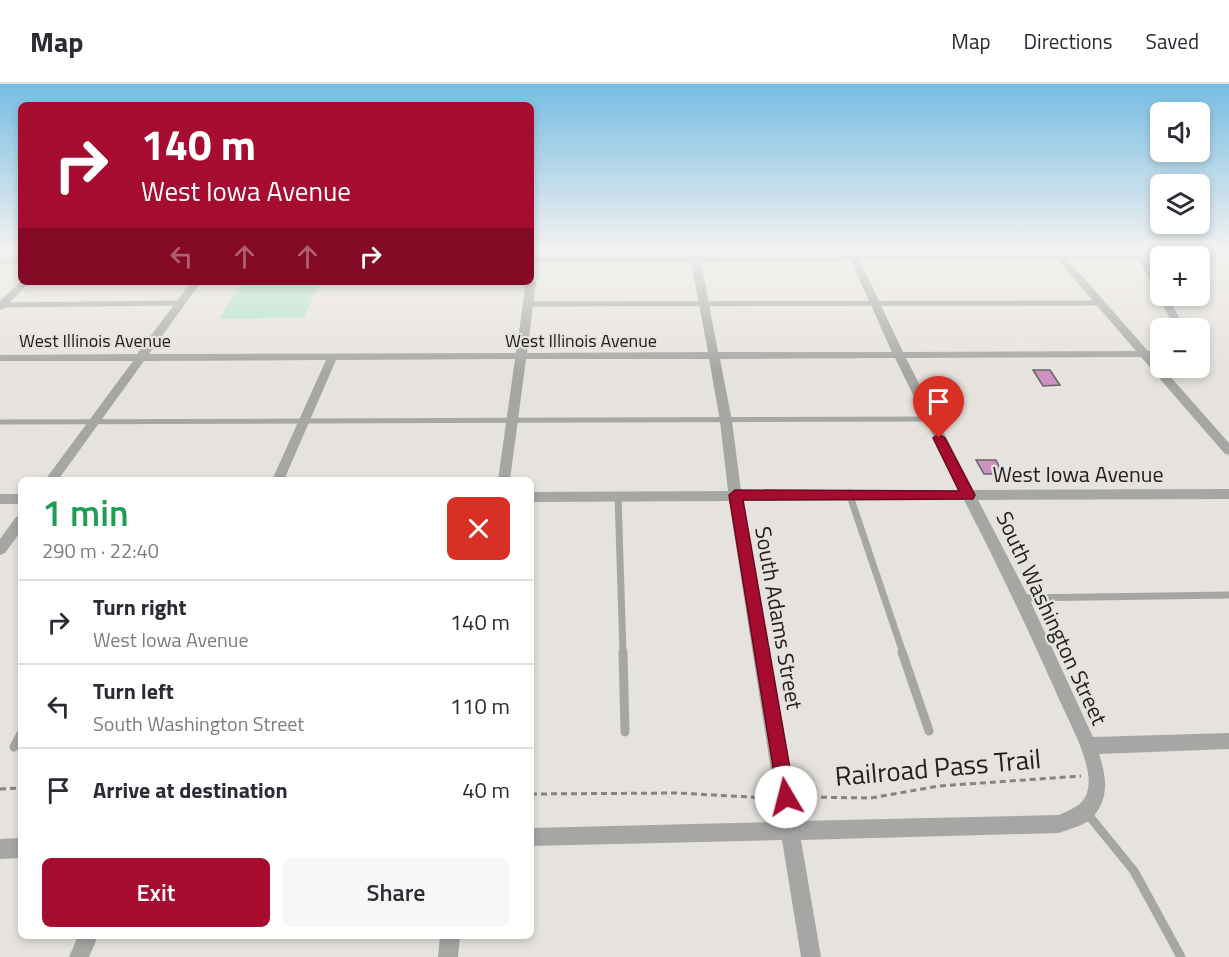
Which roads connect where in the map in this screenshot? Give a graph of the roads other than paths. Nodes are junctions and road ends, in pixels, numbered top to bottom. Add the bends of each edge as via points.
1 (15, 292) edge
2 (189, 292) edge
3 (529, 292) edge
4 (702, 292) edge
5 (869, 292) edge
6 (1089, 292) edge
7 (180, 303) junction
8 (1099, 303) junction
9 (527, 304) junction
10 (704, 304) junction
11 (875, 304) junction
12 (1, 305) edge
13 (1150, 355) edge
14 (900, 356) junction
15 (1144, 356) junction
16 (521, 357) junction
17 (714, 357) junction
18 (0, 358) edge
19 (141, 358) junction
20 (332, 358) junction
21 (929, 419) junction
22 (512, 421) junction
23 (726, 421) junction
24 (0, 422) edge
25 (304, 422) junction
26 (92, 423) junction
27 (1229, 451) edge
28 (53, 477) edge
29 (280, 477) edge
30 (504, 477) edge
31 (849, 494) junction
32 (1229, 494) edge
33 (735, 495) junction
34 (968, 495) junction
35 (618, 496) junction
36 (534, 497) edge
37 (0, 499) edge
38 (18, 499) edge
39 (18, 525) edge
40 (0, 549) edge
41 (1229, 595) edge
42 (1022, 598) junction
43 (929, 731) dead end
44 (625, 732) dead end
45 (18, 740) edge
46 (1229, 741) edge
47 (1088, 746) junction
48 (14, 747) dead end
49 (1086, 812) junction
50 (790, 830) junction
51 (534, 837) edge
52 (18, 848) edge
53 (0, 849) edge
54 (87, 939) edge
55 (450, 939) edge
56 (79, 957) edge
57 (448, 957) edge
58 (811, 957) edge
59 (1181, 957) edge

1 - 12 street
2 - 7 street
3 - 9 street
4 - 10 street, South Adams Street
5 - 11 street, South Washington Street
6 - 8 street
7 - 12 lane
7 - 19 street
8 - 11 lane
8 - 15 street
9 - 10 lane
9 - 16 street
10 - 11 lane
10 - 17 street, South Adams Street
11 - 14 street, South Washington Street
13 - 15 street, West Illinois Avenue
14 - 15 street, West Illinois Avenue
14 - 17 street, West Illinois Avenue
14 - 21 street, South Washington Street
15 - 27 street
16 - 17 street, West Illinois Avenue
16 - 20 street, West Illinois Avenue
16 - 22 street
17 - 23 street, South Adams Street
18 - 19 street, West Illinois Avenue
19 - 20 street, West Illinois Avenue
19 - 26 street
20 - 25 street
21 - 23 lane
21 - 34 street, South Washington Street
22 - 23 lane
22 - 25 lane
22 - 30 street
23 - 33 street, South Adams Street
24 - 26 lane
25 - 26 lane
25 - 29 street
26 - 28 street
31 - 33 street, West Iowa Avenue
31 - 34 street, West Iowa Avenue
31 - 43 lane
32 - 34 street, West Iowa Avenue
33 - 35 street, West Iowa Avenue
33 - 50 street, South Adams Street
34 - 42 street, South Washington Street
35 - 36 street, West Iowa Avenue
35 - 44 lane
37 - 38 street
39 - 40 street
41 - 42 lane
42 - 47 street, South Washington Street
45 - 48 lane
46 - 47 street
47 - 49 street, South Washington Street via 1097,775 1097,792
49 - 50 street via 1059,824
49 - 59 lane via 1134,871
50 - 51 street
50 - 58 street, South Adams Street
52 - 53 street
54 - 56 street
55 - 57 street

